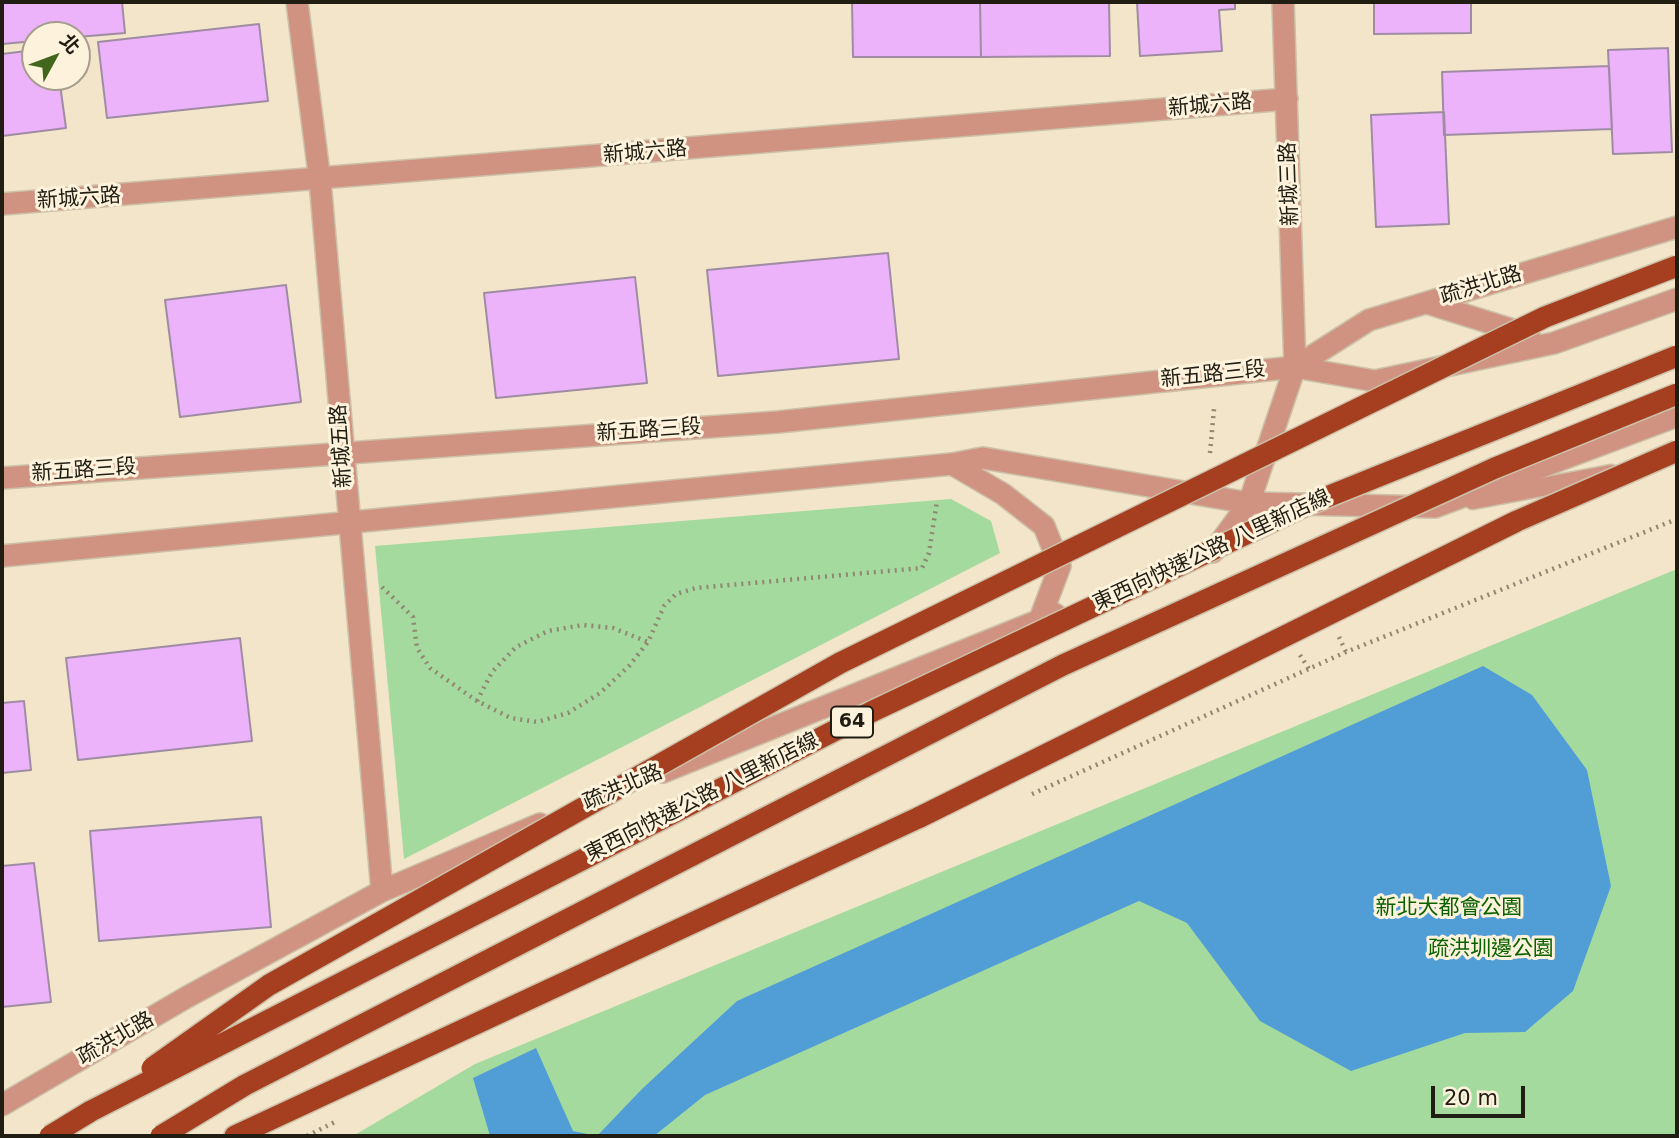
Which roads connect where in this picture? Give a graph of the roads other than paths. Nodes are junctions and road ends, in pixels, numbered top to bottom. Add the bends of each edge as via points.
1 (297, 2) edge
2 (1283, 2) edge
3 (1287, 99) junction
4 (320, 181) junction
5 (2, 204) edge
6 (1677, 227) edge
7 (1677, 266) edge
8 (1677, 299) edge
9 (1427, 303) junction
10 (1554, 343) junction
11 (1677, 356) edge
12 (1295, 367) junction
13 (1677, 394) edge
14 (1677, 415) edge
15 (1677, 451) edge
16 (344, 453) junction
17 (1677, 462) edge
18 (952, 464) junction
19 (2, 478) edge
20 (1249, 503) junction
21 (1435, 507) junction
22 (347, 520) junction
23 (2, 556) edge
24 (1041, 619) junction
25 (382, 891) junction
26 (2, 1105) edge
27 (91, 1111) junction
28 (50, 1136) edge
29 (161, 1136) edge
30 (234, 1136) edge

1 - 4 street, 新城五路
2 - 3 street, 新城三路
3 - 4 street, 新城六路
3 - 12 street, 新城三路
4 - 5 street, 新城六路
4 - 16 street, 新城五路
6 - 9 street, 疏洪北路
7 - 27 highway, bridge via 1545,317 840,663 269,985
8 - 10 street
9 - 10 street
9 - 12 street, 疏洪北路 via 1369,320
10 - 12 street via 1376,381
11 - 27 highway, 東西向快速公路 八里新店線 / 64, bridge via 1307,505 883,706
12 - 16 street, 新五路三段 via 778,422
12 - 20 street, 疏洪北路
13 - 29 highway, 東西向快速公路 八里新店線 / 64, bridge via 1495,468 1063,665 245,1085
14 - 21 street
15 - 30 highway, bridge via 1517,521 920,817
16 - 19 street, 新五路三段
16 - 22 street, 新城五路
17 - 21 lane
18 - 20 street via 982,458
18 - 22 street
18 - 24 street via 1003,494 1044,526 1059,566
20 - 21 street
20 - 24 street, 疏洪北路 via 1205,563
22 - 23 street
22 - 25 street, 新城五路
24 - 25 street, 疏洪北路 via 726,745
25 - 26 street, 疏洪北路
27 - 28 highway, 東西向快速公路 八里新店線 / 64, bridge

